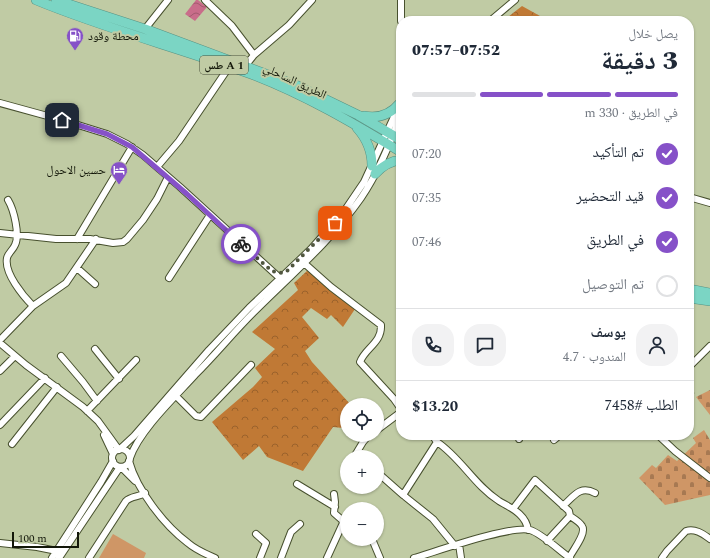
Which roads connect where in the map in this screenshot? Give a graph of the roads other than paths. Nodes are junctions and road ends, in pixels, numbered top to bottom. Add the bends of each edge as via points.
1 (36, 0) edge
2 (56, 0) edge
3 (168, 0) edge
4 (205, 0) edge
5 (312, 0) edge
6 (401, 0) edge
7 (515, 0) edge
8 (401, 16) edge
9 (496, 16) edge
10 (145, 29) junction
11 (254, 55) junction
12 (246, 65) junction
13 (229, 67) junction
14 (0, 103) edge
15 (396, 108) edge
16 (358, 115) junction
17 (396, 117) edge
18 (350, 122) junction
19 (396, 122) edge
20 (390, 133) junction
21 (396, 137) edge
22 (385, 143) junction
23 (132, 147) junction
24 (396, 149) edge
25 (396, 162) edge
26 (157, 167) junction
27 (374, 170) junction
28 (168, 177) junction
29 (694, 198) edge
30 (8, 200) dead end
31 (710, 203) edge
32 (210, 215) junction
33 (0, 234) edge
34 (16, 234) junction
35 (77, 239) junction
36 (96, 239) junction
37 (304, 263) junction
38 (77, 268) junction
39 (272, 271) junction
40 (286, 272) junction
41 (169, 278) dead end
42 (282, 280) junction
43 (95, 284) dead end
44 (270, 288) junction
45 (694, 290) edge
46 (710, 293) edge
47 (694, 299) edge
48 (710, 301) edge
49 (33, 306) junction
50 (0, 341) edge
51 (710, 346) edge
52 (95, 349) dead end
53 (15, 356) junction
54 (61, 356) dead end
55 (136, 360) dead end
56 (694, 362) edge
57 (251, 365) dead end
58 (0, 371) edge
59 (45, 378) junction
60 (120, 379) junction
61 (57, 387) junction
62 (176, 396) junction
63 (97, 401) junction
64 (396, 402) edge
65 (87, 411) junction
66 (396, 414) edge
67 (94, 418) junction
68 (384, 424) edge
69 (0, 425) edge
70 (663, 440) edge
71 (437, 442) joint
72 (12, 444) dead end
73 (118, 447) junction
74 (134, 449) junction
75 (113, 454) junction
76 (130, 459) junction
77 (112, 461) junction
78 (121, 467) junction
79 (131, 473) junction
80 (114, 476) junction
81 (384, 478) edge
82 (710, 478) edge
83 (297, 484) dead end
84 (144, 492) junction
85 (334, 494) dead end
86 (595, 494) dead end
87 (403, 495) junction
88 (563, 506) junction
89 (335, 508) junction
90 (513, 509) junction
91 (570, 516) junction
92 (300, 524) dead end
93 (528, 530) junction
94 (256, 534) dead end
95 (710, 539) edge
96 (547, 541) junction
97 (0, 543) edge
98 (457, 545) junction
99 (375, 546) edge
100 (56, 551) junction
101 (52, 558) edge
102 (59, 558) edge
103 (89, 558) edge
104 (216, 558) edge
105 (260, 558) edge
106 (281, 558) edge
107 (326, 558) edge
108 (380, 558) edge
109 (414, 558) edge
110 (461, 558) edge
111 (570, 558) edge
112 (662, 558) edge

1 - 13 highway, الطريق الساحلي / طس A 1
2 - 10 highway, الطريق الساحلي / طس A 1
3 - 10 street
4 - 11 street via 232,26
5 - 11 street via 289,25
6 - 8 street
7 - 9 street
10 - 12 highway, الطريق الساحلي / طس A 1
11 - 12 street
12 - 16 highway, الطريق الساحلي / طس A 1 via 298,86
13 - 18 highway, الطريق الساحلي / طس A 1 via 296,93
13 - 26 street via 179,141
14 - 23 street via 96,131
15 - 16 highway via 383,116
16 - 20 highway, الطريق الساحلي / طس A 1
17 - 20 street
18 - 22 highway, الطريق الساحلي / طس A 1
18 - 27 highway via 367,142
19 - 20 street
20 - 21 highway, الطريق الساحلي / طس A 1
20 - 22 street
22 - 24 highway, الطريق الساحلي / طس A 1
22 - 27 street
23 - 26 street
23 - 35 street
25 - 27 highway
26 - 28 street
27 - 37 street via 362,197 347,217
27 - 40 street via 343,213
28 - 32 street
28 - 36 street via 150,210 127,239 118,244
29 - 31 street
30 - 34 street via 13,210
32 - 39 street
32 - 41 street
33 - 34 street
34 - 35 street via 36,238
34 - 49 street via 16,244 7,256 7,266 14,283
35 - 36 street
36 - 38 street
37 - 42 street
37 - 64 street via 381,325 381,332 375,344 360,362
38 - 43 street
38 - 49 street via 66,283
39 - 40 street
39 - 42 street
39 - 44 street
40 - 42 street
42 - 44 street
42 - 62 street
44 - 73 street via 209,350 128,443
45 - 46 highway
47 - 48 highway
49 - 50 street
50 - 53 street
51 - 56 street
52 - 60 street
53 - 58 street
53 - 59 street
54 - 63 street
55 - 60 street
57 - 62 street via 201,417 196,416
59 - 61 street
59 - 69 street
60 - 63 street
61 - 65 street
61 - 72 street
62 - 74 street
63 - 65 street
65 - 67 street
66 - 68 street
67 - 73 street
67 - 75 street
70 - 82 street
71 - 87 street
71 - 90 street via 448,449 485,491
73 - 75 street
73 - 76 street via 127,452
74 - 76 street
74 - 79 street
75 - 77 street
76 - 78 street
76 - 79 street
77 - 78 street
77 - 100 street
78 - 79 street
78 - 80 street
79 - 80 street
79 - 84 street
80 - 102 street
81 - 87 street
83 - 89 street
84 - 103 street via 126,501
84 - 104 street via 170,528 194,548
85 - 89 street
86 - 88 street via 582,490
87 - 98 street via 433,519
88 - 90 street via 535,480
88 - 91 street via 569,511
89 - 107 street via 335,514 343,523
90 - 93 street via 526,522
91 - 96 street
91 - 111 street via 582,525 583,530
92 - 106 street via 291,532
93 - 96 street
93 - 98 street via 515,530
94 - 105 street via 266,543
95 - 112 street via 690,530
96 - 111 street
97 - 100 street
98 - 109 street
98 - 110 street
99 - 108 street
100 - 101 street

